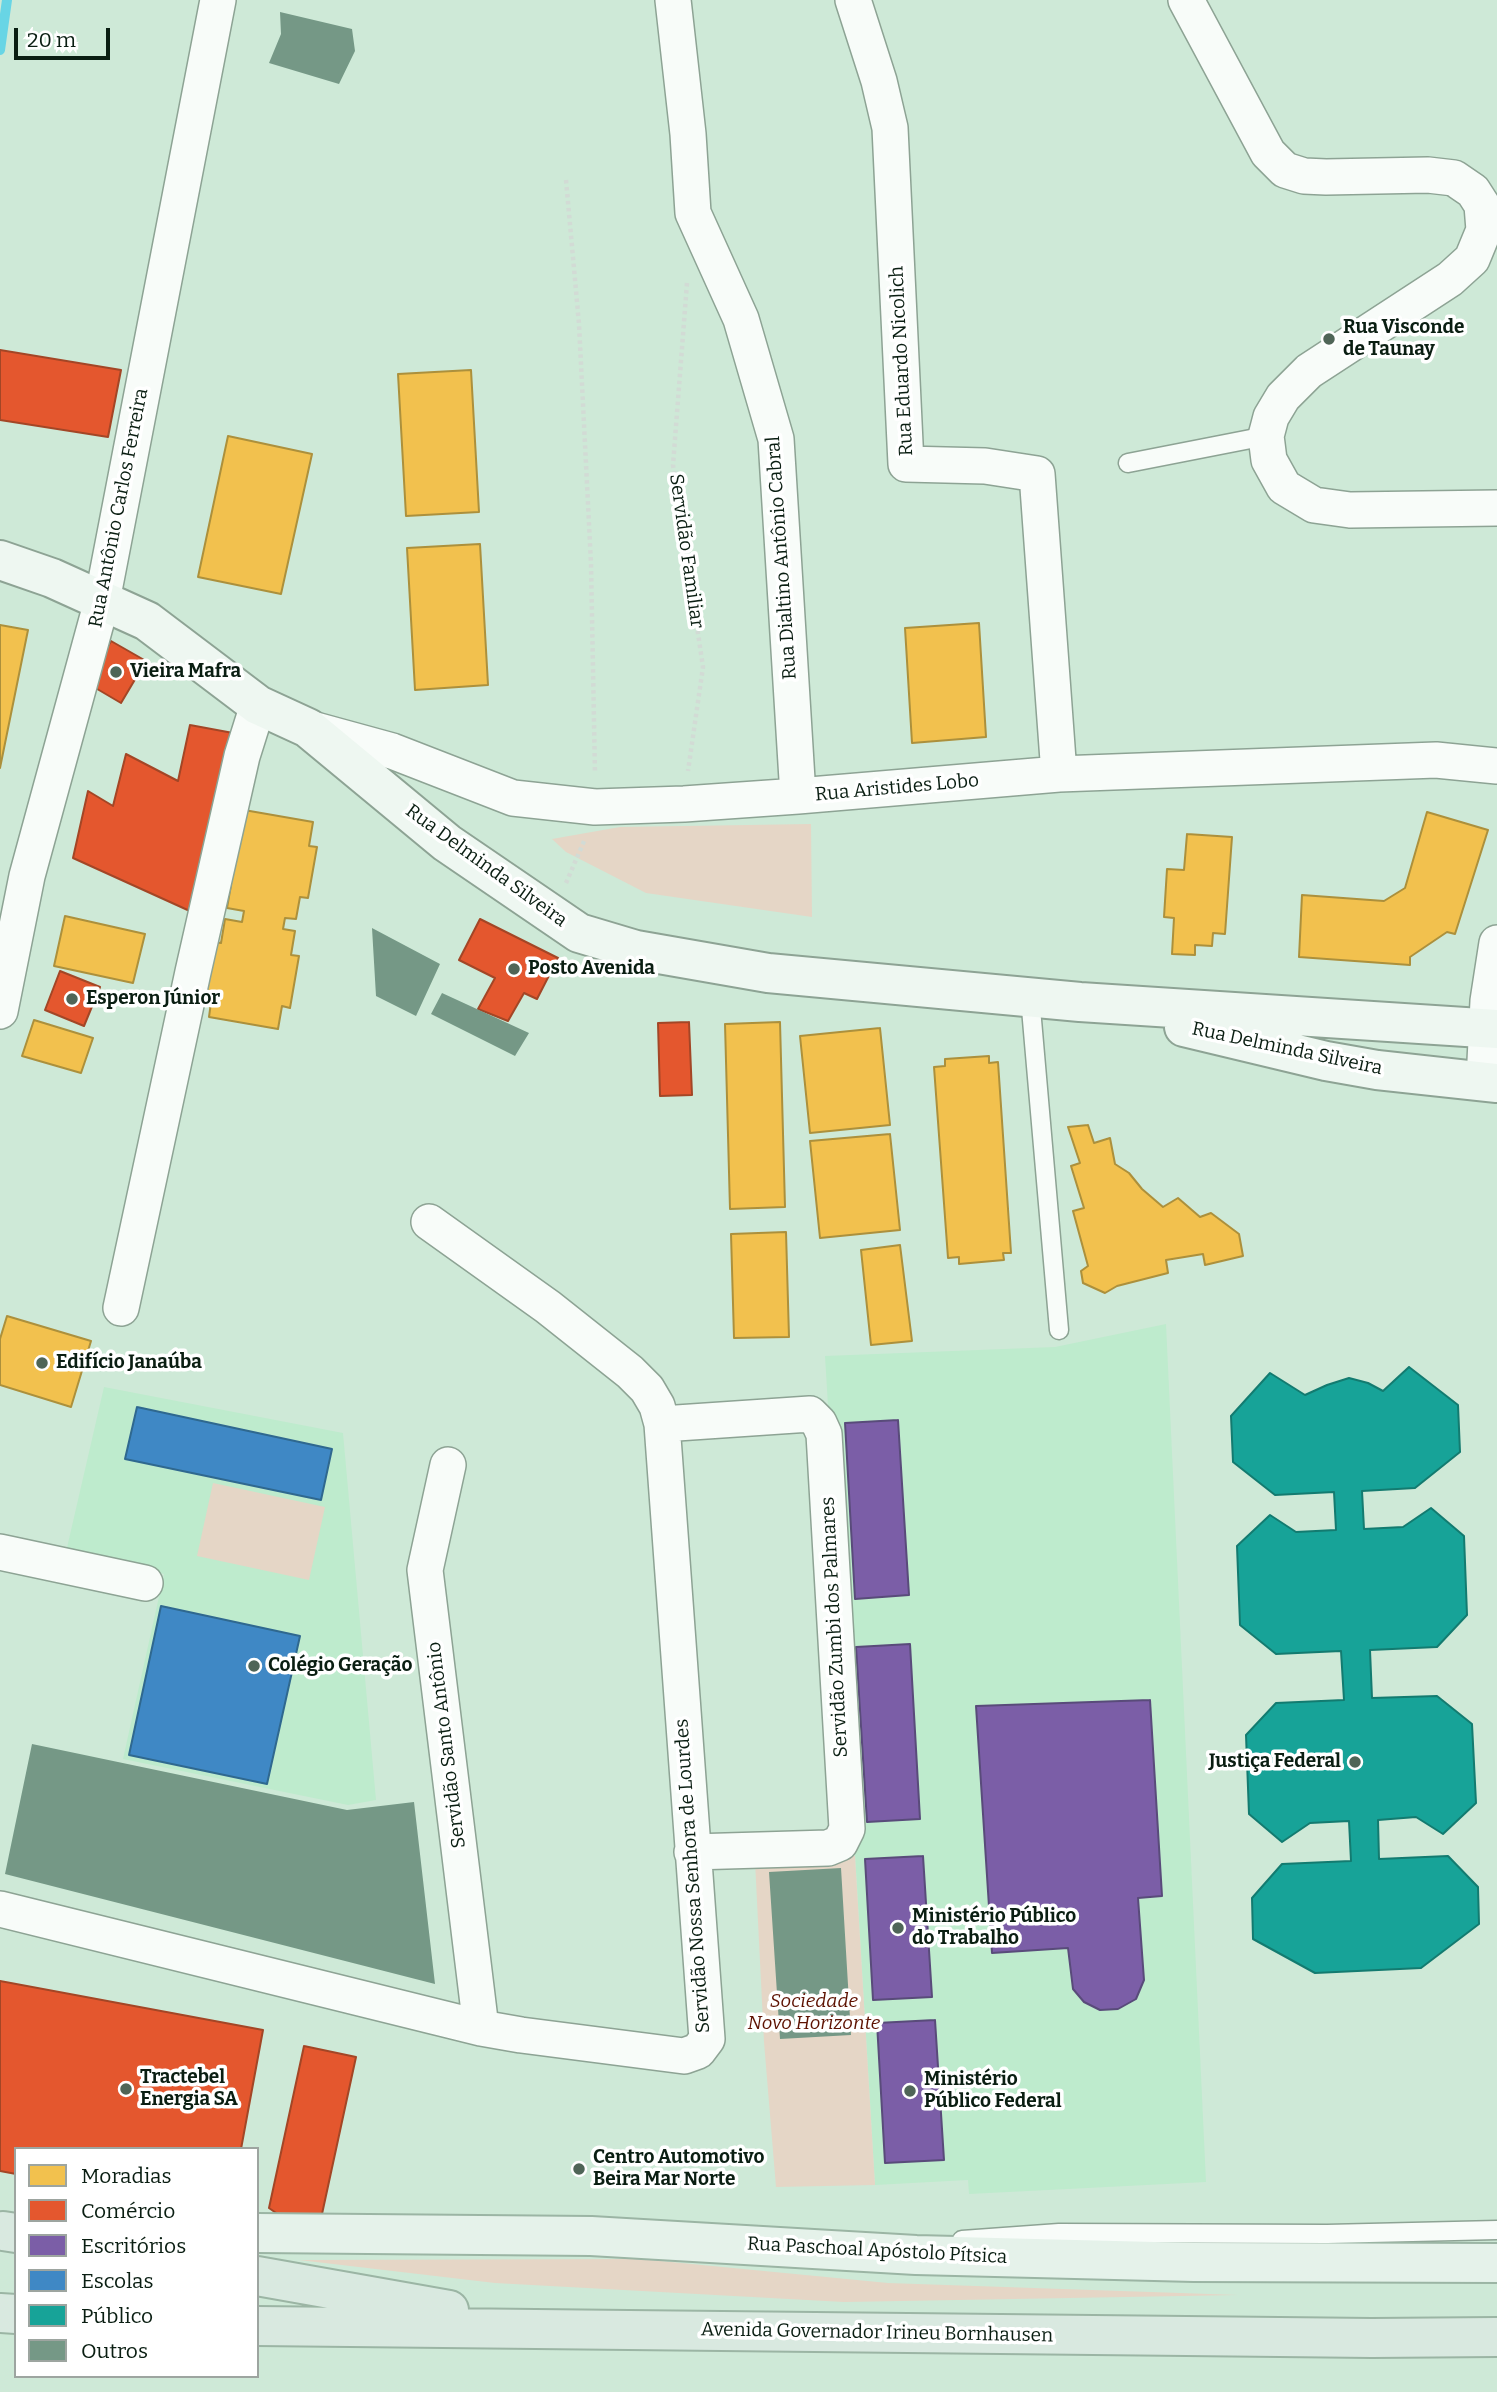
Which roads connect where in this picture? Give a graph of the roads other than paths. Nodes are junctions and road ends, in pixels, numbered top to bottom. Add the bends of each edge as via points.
1 (218, 0) edge
2 (673, 0) edge
3 (853, 0) edge
4 (1185, 0) edge
5 (1490, 202) edge
6 (1266, 436) junction
7 (1128, 463) dead end
8 (1497, 508) edge
9 (0, 560) edge
10 (102, 601) junction
11 (258, 705) junction
12 (308, 729) junction
13 (1497, 766) edge
14 (1059, 774) junction
15 (798, 796) junction
16 (1497, 943) edge
17 (1030, 997) junction
18 (1080, 1002) junction
19 (0, 1011) edge
20 (1491, 1029) edge
21 (1490, 1082) edge
22 (429, 1222) dead end
23 (121, 1308) dead end
24 (1059, 1330) dead end
25 (662, 1424) junction
26 (448, 1465) dead end
27 (0, 1552) edge
28 (145, 1583) dead end
29 (692, 1852) junction
30 (0, 1909) edge
31 (481, 2028) junction
32 (1497, 2230) edge
33 (259, 2233) edge
34 (916, 2255) junction
35 (1497, 2263) edge
36 (259, 2276) edge
37 (259, 2326) edge
38 (558, 2329) junction
39 (1497, 2337) edge

1 - 10 street, Rua Antônio Carlos Ferreira
2 - 15 street, Rua Dialtino Antônio Cabral via 693,212 741,319 776,439
3 - 14 street, Rua Eduardo Nicolich via 890,128 906,464 985,466 1037,474
4 - 5 street via 1268,153 1285,170 1304,176 1428,174 1454,178
5 - 6 street via 1472,259 1450,279 1309,371 1283,397
6 - 7 lane
6 - 8 street via 1269,460 1284,487 1314,505 1350,510
9 - 10 main road, Rua Delminda Silveira
10 - 11 main road, Rua Delminda Silveira via 147,621
10 - 19 street, Rua Antônio Carlos Ferreira via 27,876
11 - 12 main road, Rua Delminda Silveira
11 - 23 street via 242,756
12 - 15 street, Rua Aristides Lobo via 392,751 513,798 597,806
12 - 17 main road, Rua Delminda Silveira via 447,844 579,933 636,950 768,974
13 - 14 street, Rua Aristides Lobo via 1436,760
14 - 15 street, Rua Aristides Lobo
16 - 20 street
17 - 18 main road, Rua Delminda Silveira
17 - 24 lane
18 - 20 main road, Rua Delminda Silveira
18 - 21 main road, Rua Delminda Silveira via 1326,1061
20 - 21 street
22 - 25 street, Servidão Nossa Senhora de Lourdes via 630,1372 647,1389
25 - 29 street, Servidão Nossa Senhora de Lourdes
25 - 29 street, Servidão Zumbi dos Palmares via 810,1414 824,1434 847,1829 841,1843 828,1848
26 - 31 street, Servidão Santo Antônio via 425,1570
27 - 28 street
29 - 31 street, Servidão Nossa Senhora de Lourdes via 706,2039 698,2050 684,2056
30 - 31 street, Servidão Nossa Senhora de Lourdes
32 - 34 lane via 1012,2235 962,2239
33 - 34 main road, Rua Paschoal Apóstolo Pítsica via 591,2236
34 - 35 main road, Rua Paschoal Apóstolo Pítsica
36 - 38 highway
37 - 38 highway, Avenida Governador Irineu Bornhausen
38 - 39 highway, Avenida Governador Irineu Bornhausen

